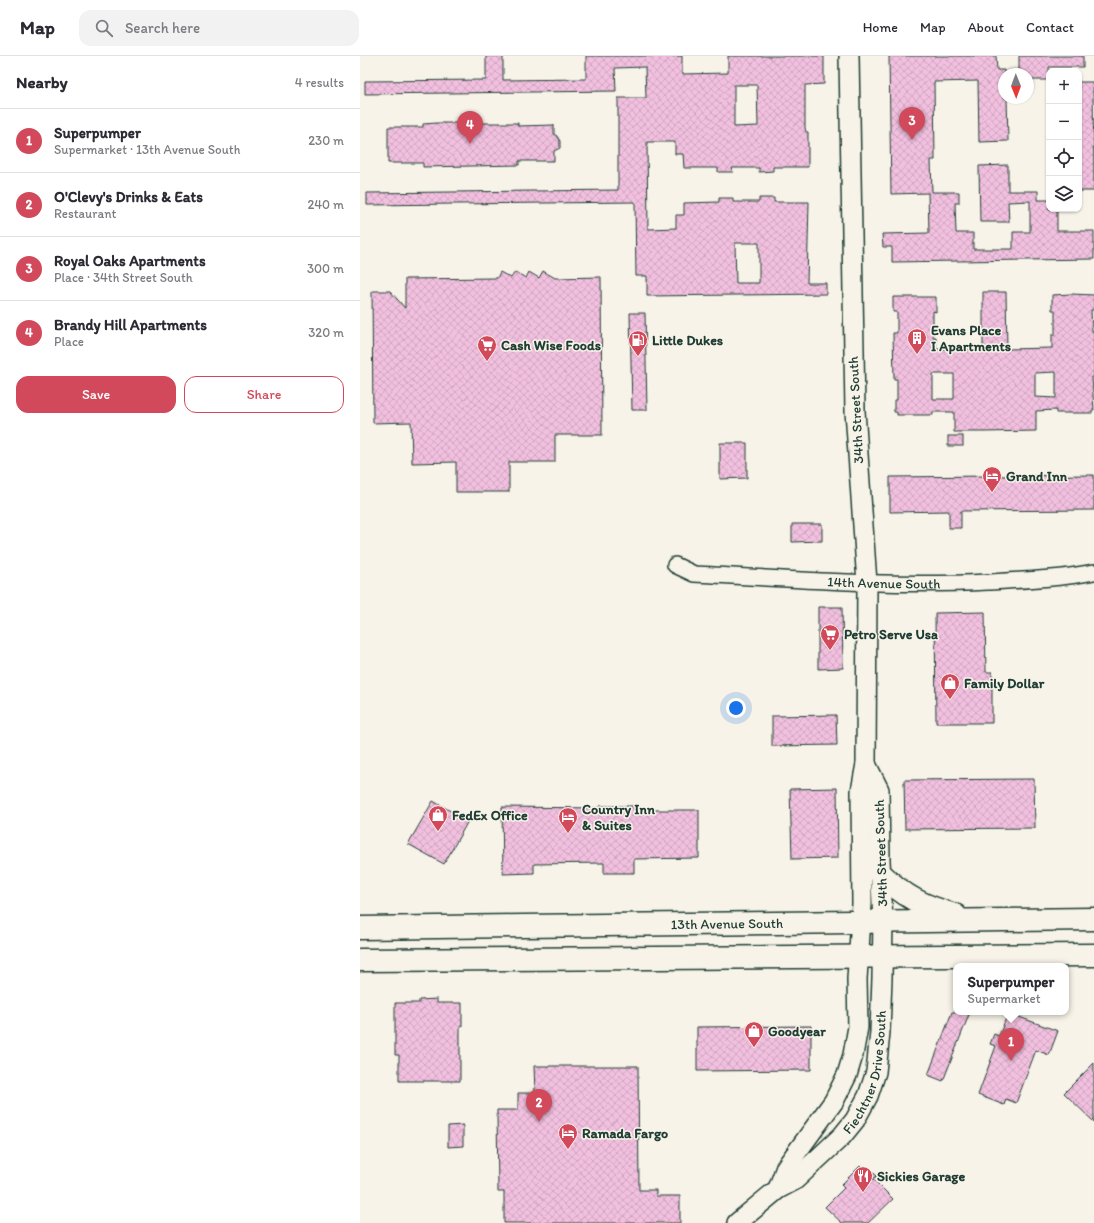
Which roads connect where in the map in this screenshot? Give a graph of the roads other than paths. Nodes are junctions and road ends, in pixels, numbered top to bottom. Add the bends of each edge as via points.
1 (849, 56) edge
2 (675, 565) dead end
3 (1094, 572) edge
4 (867, 583) junction
5 (866, 764) junction
6 (881, 874) junction
7 (1094, 919) edge
8 (978, 921) junction
9 (861, 922) junction
10 (883, 922) junction
11 (636, 925) junction
12 (360, 928) edge
13 (1094, 955) edge
14 (858, 956) junction
15 (882, 956) junction
16 (511, 958) junction
17 (360, 960) edge
18 (778, 1188) junction
19 (736, 1223) edge

1 - 4 street, 34th Street South via 855,412
2 - 4 street, 14th Avenue South via 694,574
3 - 4 street, 14th Avenue South via 1051,579 996,582
4 - 5 street, 34th Street South
5 - 6 street, 34th Street South via 879,790
5 - 9 street, 34th Street South via 861,791
6 - 8 main road via 905,896 923,905
6 - 10 street, 34th Street South
7 - 8 main road, 13th Avenue South
8 - 10 main road, 13th Avenue South
9 - 10 main road, 13th Avenue South
9 - 11 main road, 13th Avenue South
9 - 14 street, Fiechtner Drive South
10 - 15 street, Fiechtner Drive South
11 - 12 main road, 13th Avenue South
11 - 16 main road via 570,936 525,938 514,944
13 - 15 main road
14 - 15 main road
14 - 16 main road
14 - 18 street, Fiechtner Drive South via 858,1027 847,1075 834,1101 786,1167
15 - 18 street, Fiechtner Drive South via 879,1046 876,1072 868,1096 855,1120 842,1136 795,1180
16 - 17 main road
18 - 19 street, Fiechtner Drive South

